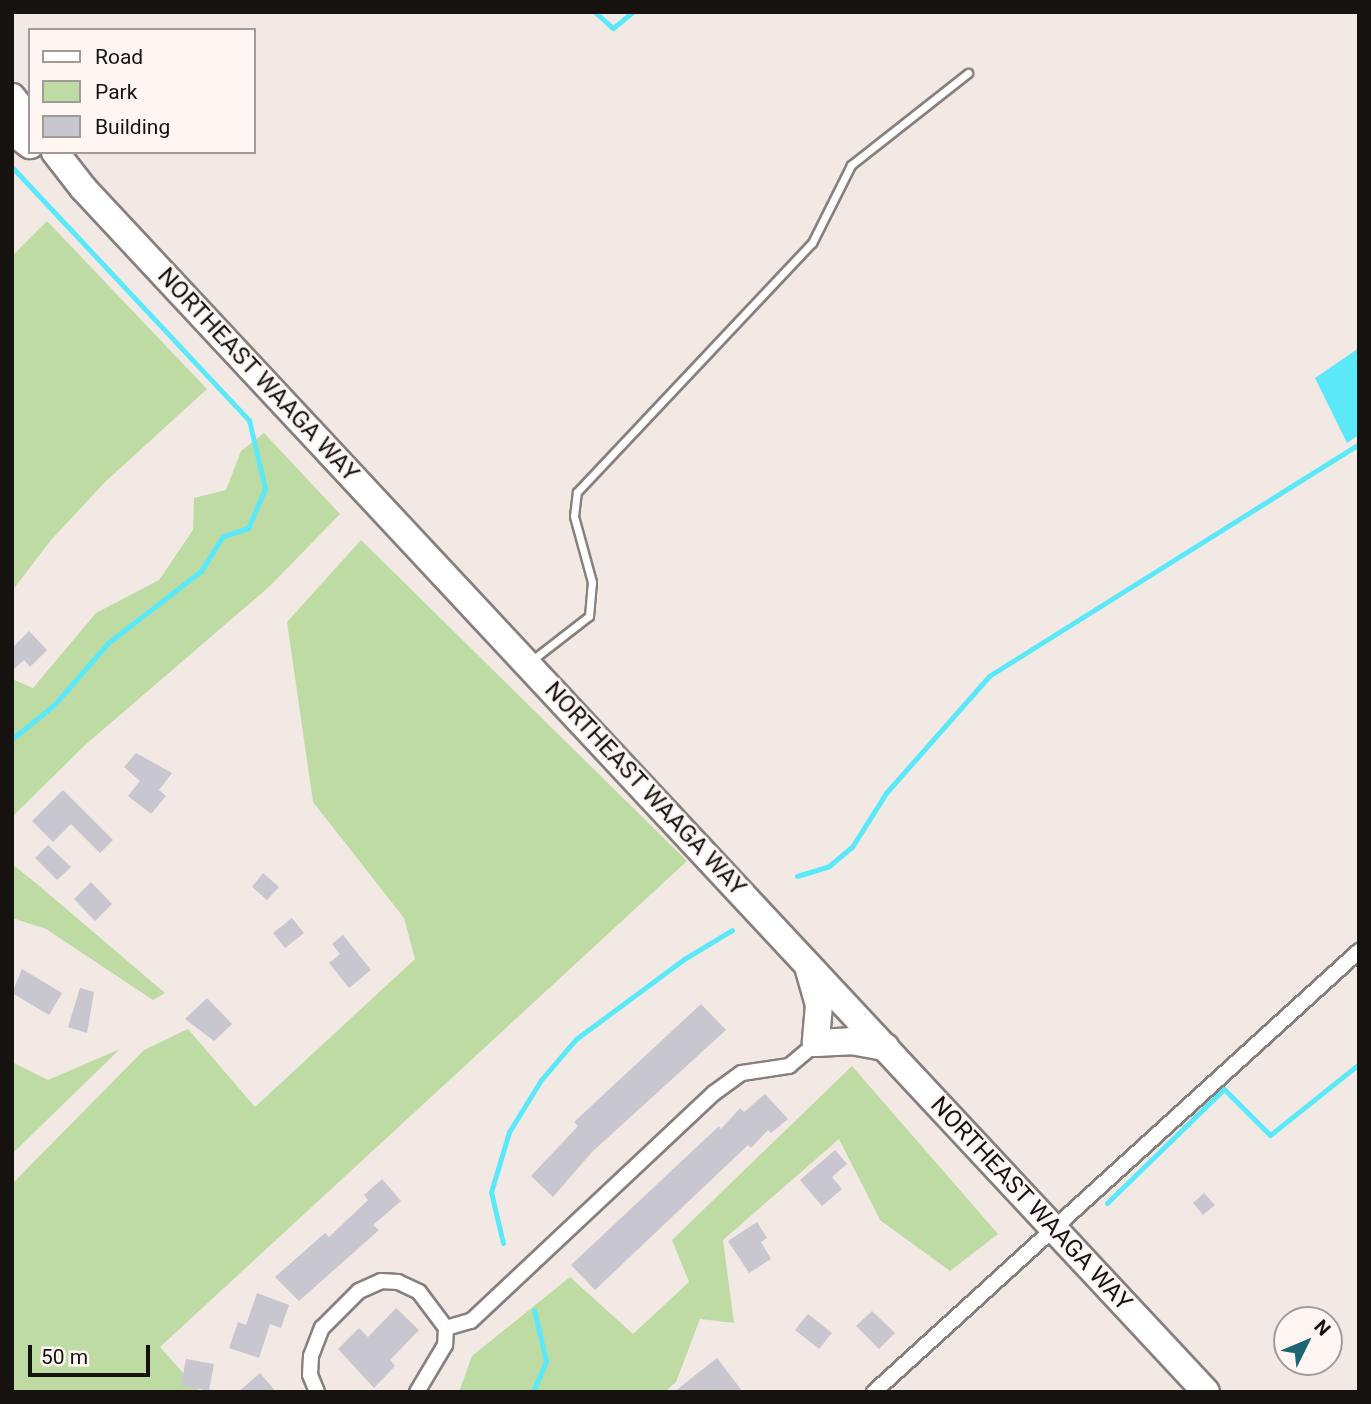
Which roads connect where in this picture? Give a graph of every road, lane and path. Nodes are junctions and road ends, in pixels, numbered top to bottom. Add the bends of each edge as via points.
1 (968, 73) dead end
2 (12, 97) edge
3 (28, 117) edge
4 (12, 131) edge
5 (28, 143) edge
6 (41, 154) edge
7 (57, 154) edge
8 (83, 188) junction
9 (528, 664) junction
10 (1359, 951) edge
11 (804, 961) junction
12 (816, 1043) junction
13 (885, 1047) junction
14 (1052, 1227) junction
15 (446, 1328) junction
16 (317, 1392) edge
17 (417, 1392) edge
18 (874, 1392) edge
19 (1206, 1392) edge

1 - 9 lane via 851,164 812,243 577,492 574,516 592,582 589,616
2 - 3 highway
4 - 5 highway
6 - 8 highway
7 - 8 highway
8 - 9 highway, NORTHEAST WAAGA WAY
9 - 11 highway, NORTHEAST WAAGA WAY
10 - 14 street
11 - 12 highway via 818,1005
11 - 13 highway, NORTHEAST WAAGA WAY
12 - 13 highway via 851,1041
12 - 15 street via 789,1066 742,1073 714,1093 471,1321
13 - 14 highway, NORTHEAST WAAGA WAY
14 - 18 street
14 - 19 highway, NORTHEAST WAAGA WAY
15 - 16 street via 439,1313 410,1286 370,1284 331,1317 315,1341 310,1375
15 - 17 street via 445,1345

